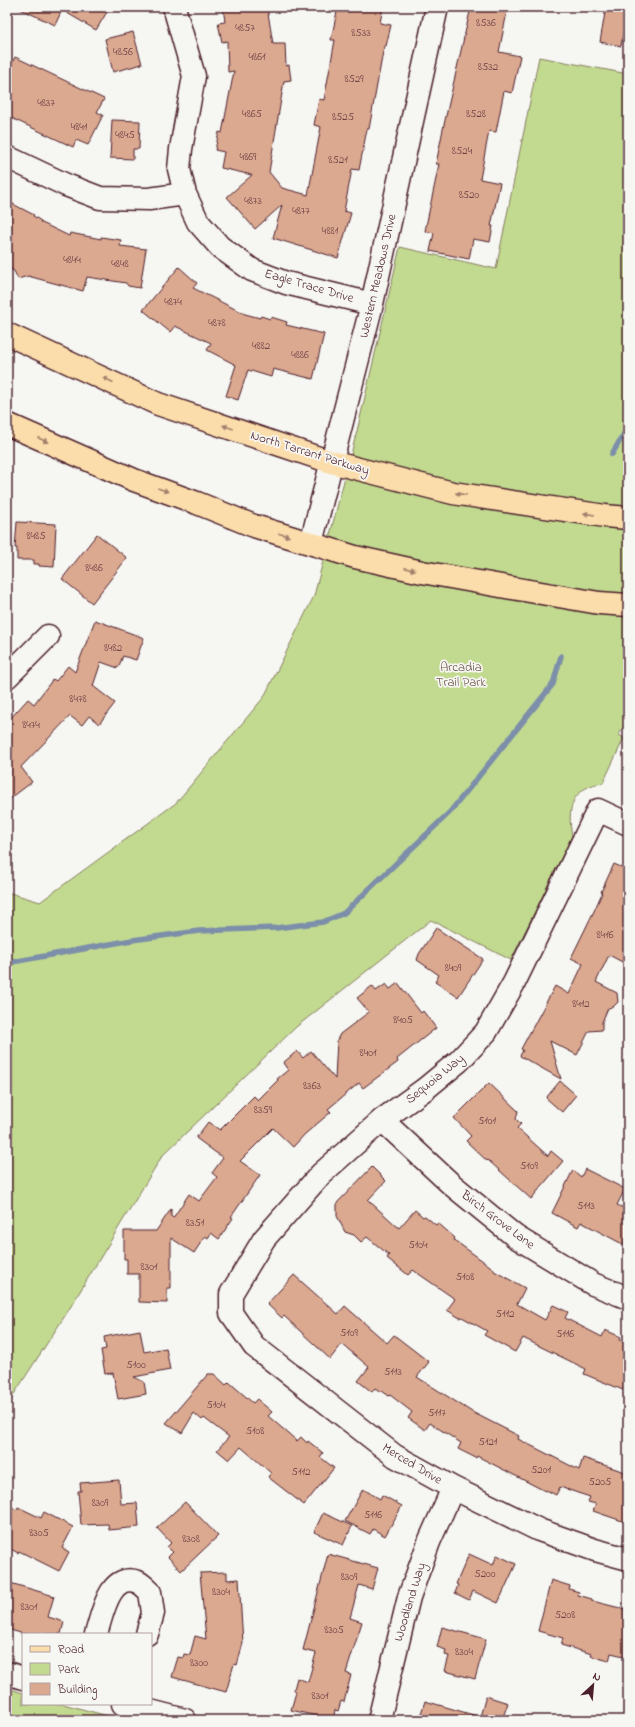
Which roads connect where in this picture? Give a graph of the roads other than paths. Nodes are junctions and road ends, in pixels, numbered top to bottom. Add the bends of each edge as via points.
1 (174, 7) edge
2 (437, 7) edge
3 (7, 157) edge
4 (185, 194) junction
5 (372, 304) junction
6 (7, 334) edge
7 (7, 424) edge
8 (331, 462) junction
9 (628, 518) edge
10 (311, 544) junction
11 (628, 605) edge
12 (48, 636) dead end
13 (7, 677) edge
14 (628, 824) edge
15 (382, 1120) junction
16 (628, 1298) edge
17 (231, 1313) joint
18 (453, 1488) junction
19 (628, 1559) edge
20 (96, 1633) edge
21 (147, 1633) edge
22 (7, 1673) edge
23 (22, 1678) edge
24 (129, 1705) edge
25 (185, 1720) edge
26 (379, 1720) edge

1 - 4 street, Eagle Trace Drive via 194,76 179,169
2 - 5 street, Western Meadows Drive
3 - 4 street via 100,198 149,199
4 - 5 street, Eagle Trace Drive via 198,222 220,247 252,270 286,283
5 - 8 street, Western Meadows Drive
8 -> 6 main road, North Tarrant Parkway via 158,404
7 -> 10 main road via 134,480 197,502 254,526
9 -> 8 main road, North Tarrant Parkway via 453,493
8 - 10 street, Western Meadows Drive
10 -> 11 main road via 422,572 599,603
12 - 13 street
14 - 15 street, Sequoia Way via 598,810 514,983 486,1032 459,1061
15 - 16 street, Birch Grove Lane via 451,1184 516,1236 593,1284
15 - 17 street, Sequoia Way via 321,1174 264,1239 231,1294
17 - 18 street, Merced Drive via 254,1346 395,1456
18 - 19 street, Merced Drive via 539,1530
18 - 26 street, Woodland Way via 429,1542 409,1597
20 - 21 street via 107,1597 116,1585 126,1581 138,1582 150,1592 153,1613
22 - 23 street
24 - 25 street

